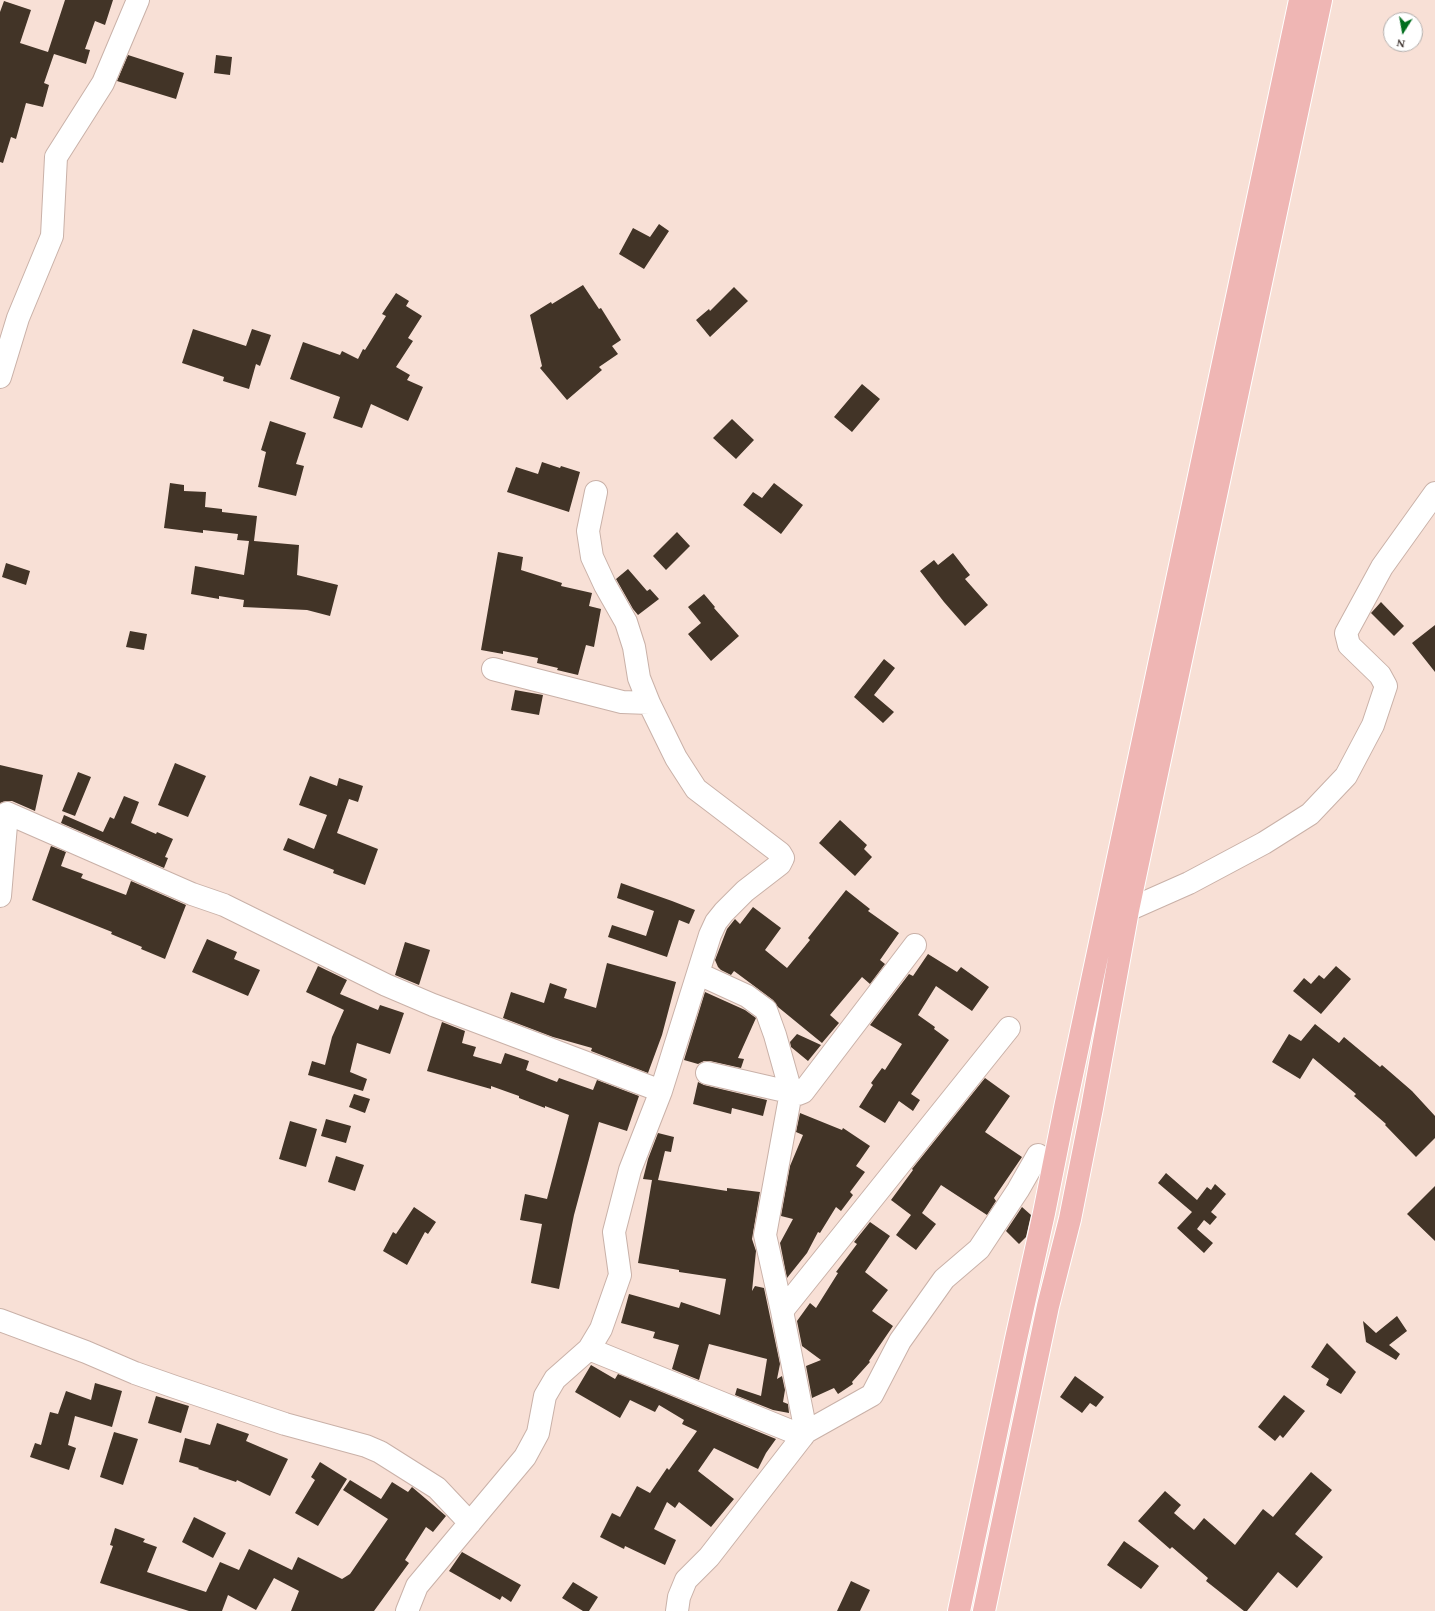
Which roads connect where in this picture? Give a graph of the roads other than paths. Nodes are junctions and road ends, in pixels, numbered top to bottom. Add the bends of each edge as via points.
1 (138, 0) edge
2 (1300, 0) edge
3 (1321, 0) edge
4 (0, 377) edge
5 (596, 492) dead end
6 (1435, 493) edge
7 (493, 669) dead end
8 (649, 704) junction
9 (0, 896) edge
10 (1128, 910) junction
11 (915, 945) dead end
12 (699, 974) junction
13 (1009, 1028) dead end
14 (707, 1073) dead end
15 (661, 1090) junction
16 (791, 1092) junction
17 (1038, 1155) dead end
18 (782, 1311) junction
19 (0, 1320) edge
20 (589, 1349) junction
21 (804, 1434) junction
22 (470, 1523) junction
23 (407, 1611) edge
24 (677, 1611) edge
25 (960, 1611) edge
26 (984, 1611) edge

1 - 4 street via 103,82 56,157 52,236 18,318
2 - 25 main road
3 - 10 main road
5 - 8 street via 588,531 592,557 626,622 634,647 639,678
6 - 10 street via 1382,567 1346,634 1349,645 1380,675 1386,686 1373,725 1346,776 1310,814 1264,843 1189,883
7 - 8 street via 622,702
8 - 12 street via 676,758 696,789 780,853 783,858 780,864 745,891 716,922
9 - 15 street via 7,813 192,894 224,905 386,985 433,1005
10 - 26 main road via 1070,1219 1048,1306
11 - 16 street via 807,1089 798,1094
12 - 15 street
12 - 16 street via 747,996 766,1010
13 - 18 street
14 - 16 street
15 - 20 street via 630,1170 614,1232 620,1275 601,1329
16 - 18 street via 765,1236
17 - 21 street via 979,1249 944,1279 900,1341 872,1395
18 - 21 street
19 - 22 street via 168,1385 380,1452 437,1488
20 - 21 street
20 - 22 street via 556,1379 545,1396 538,1433 525,1457
21 - 24 street via 708,1557 686,1580
22 - 23 street via 417,1586

